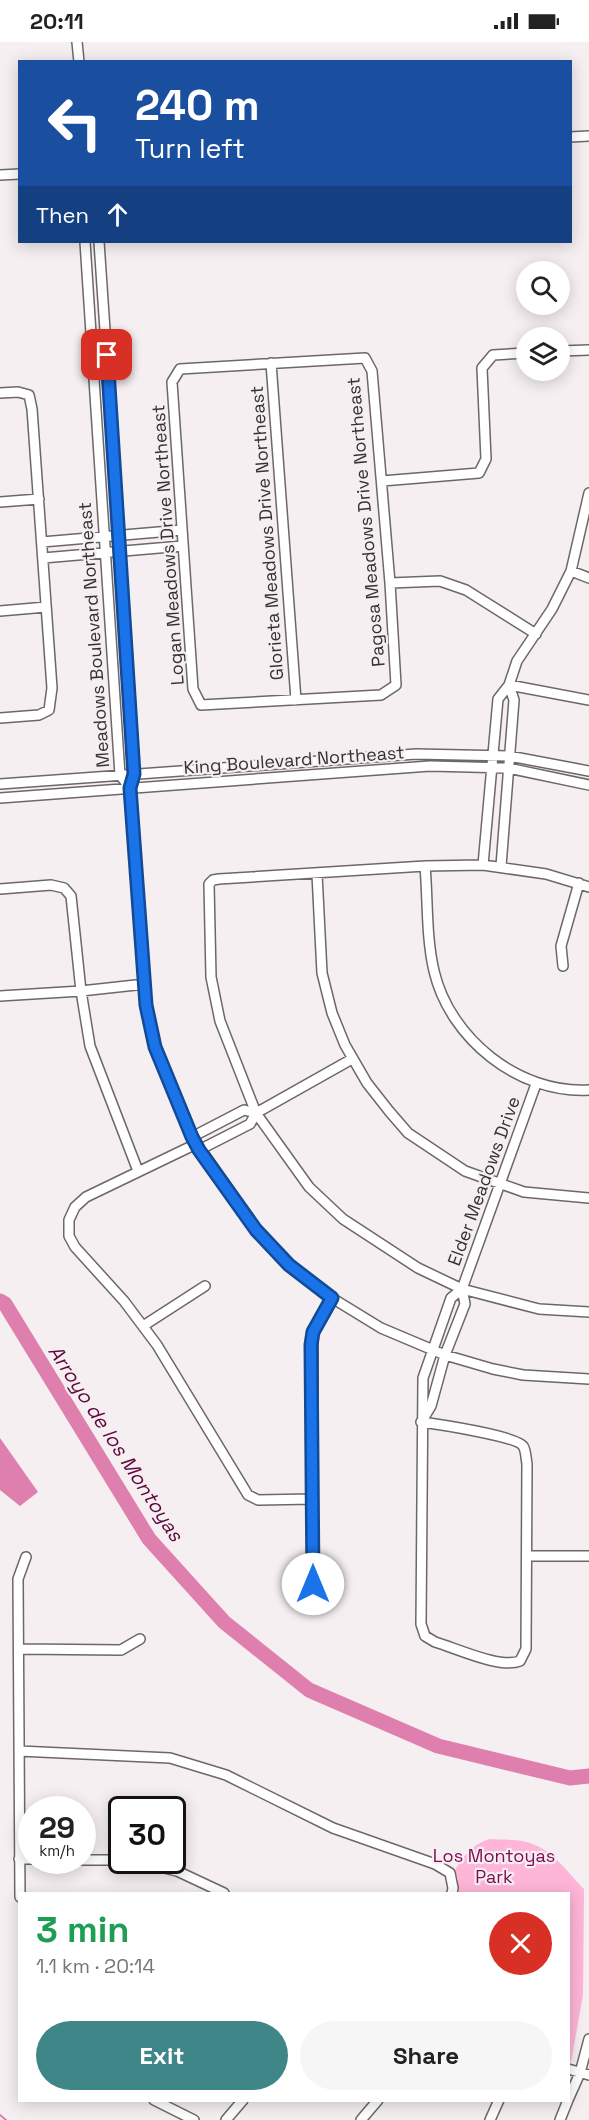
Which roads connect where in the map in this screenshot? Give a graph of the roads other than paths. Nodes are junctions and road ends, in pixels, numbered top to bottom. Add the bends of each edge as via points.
1 (77, 42) edge
2 (79, 60) edge
3 (589, 136) edge
4 (572, 137) edge
5 (18, 174) edge
6 (0, 175) edge
7 (85, 243) edge
8 (99, 243) edge
9 (589, 350) edge
10 (570, 351) edge
11 (516, 354) edge
12 (272, 363) junction
13 (0, 393) edge
14 (382, 481) junction
15 (589, 493) edge
16 (39, 499) junction
17 (0, 502) edge
18 (182, 530) junction
19 (119, 536) junction
20 (104, 537) junction
21 (42, 542) junction
22 (182, 546) junction
23 (120, 550) junction
24 (105, 552) junction
25 (43, 558) junction
26 (571, 571) junction
27 (589, 578) edge
28 (390, 583) junction
29 (46, 607) junction
30 (0, 610) edge
31 (536, 634) junction
32 (509, 685) junction
33 (296, 700) junction
34 (589, 700) edge
35 (0, 718) edge
36 (493, 755) junction
37 (509, 756) junction
38 (491, 768) junction
39 (508, 768) junction
40 (589, 771) edge
41 (134, 774) junction
42 (120, 775) junction
43 (0, 784) edge
44 (589, 785) edge
45 (130, 788) junction
46 (0, 798) edge
47 (483, 865) junction
48 (425, 866) junction
49 (501, 866) junction
50 (317, 874) junction
51 (579, 883) junction
52 (589, 887) edge
53 (0, 889) edge
54 (563, 966) dead end
55 (145, 984) junction
56 (81, 991) junction
57 (0, 996) edge
58 (352, 1059) junction
59 (536, 1084) junction
60 (589, 1090) edge
61 (256, 1113) junction
62 (196, 1144) junction
63 (138, 1171) junction
64 (499, 1184) junction
65 (589, 1198) edge
66 (206, 1286) dead end
67 (462, 1289) junction
68 (332, 1298) junction
69 (589, 1312) edge
70 (143, 1326) junction
71 (432, 1350) junction
72 (445, 1355) junction
73 (589, 1379) edge
74 (422, 1422) junction
75 (312, 1499) junction
76 (526, 1556) junction
77 (589, 1556) edge
78 (26, 1557) dead end
79 (301, 1601) dead end
80 (140, 1639) dead end
81 (19, 1649) junction
82 (19, 1751) junction
83 (19, 1796) edge
84 (19, 1874) edge
85 (184, 1874) edge
86 (20, 1892) edge
87 (223, 1892) edge
88 (452, 1892) edge
89 (589, 2039) edge
90 (570, 2070) edge
91 (585, 2074) edge
92 (570, 2097) edge
93 (158, 2102) edge
94 (241, 2102) edge
95 (376, 2102) edge
96 (498, 2102) edge
97 (567, 2102) edge
98 (194, 2120) edge
99 (226, 2120) edge
100 (362, 2120) edge
101 (490, 2120) edge
102 (560, 2120) edge

1 - 2 street
3 - 4 street
5 - 6 street
7 - 20 street, Meadows Boulevard Northeast
8 - 19 street, Meadows Boulevard Northeast
9 - 10 street
11 - 14 street via 494,355 482,368 486,459 479,472
12 - 14 street, Pagosa Meadows Drive Northeast via 364,358 372,371
12 - 18 street, Logan Meadows Drive Northeast via 180,369 172,382
12 - 33 street, Glorieta Meadows Drive Northeast
13 - 16 street via 29,395
14 - 28 street, Pagosa Meadows Drive Northeast
15 - 26 street
16 - 17 street
16 - 21 street
18 - 19 street
18 - 22 street, Logan Meadows Drive Northeast
19 - 20 street
19 - 23 street, Meadows Boulevard Northeast
20 - 21 street
20 - 24 street, Meadows Boulevard Northeast
21 - 25 street
22 - 23 street
22 - 33 street, Logan Meadows Drive Northeast via 193,689 201,705
23 - 24 street
23 - 41 street, Meadows Boulevard Northeast
24 - 25 street
24 - 42 street, Meadows Boulevard Northeast
25 - 29 street
26 - 27 street
26 - 31 street
28 - 31 street via 440,581 466,590
28 - 33 street, Pagosa Meadows Drive Northeast via 396,685 381,695
29 - 30 street
29 - 35 street via 52,688 49,711
31 - 32 street via 517,661
32 - 34 street
32 - 36 street via 498,699
32 - 37 street via 514,700
36 - 37 street, King Boulevard Northeast
36 - 38 street
36 - 41 street, King Boulevard Northeast via 416,754
37 - 39 street
37 - 40 street, King Boulevard Northeast
38 - 39 street, King Boulevard Northeast
38 - 45 street, King Boulevard Northeast via 430,766
38 - 47 street
39 - 44 street, King Boulevard Northeast
39 - 49 street
41 - 42 street, King Boulevard Northeast
41 - 45 street, Meadows Boulevard Northeast
42 - 43 street, King Boulevard Northeast
42 - 45 street, Meadows Boulevard Northeast
45 - 46 street, King Boulevard Northeast
45 - 55 street, Meadows Boulevard Northeast
47 - 48 street
47 - 49 street
48 - 50 street
48 - 59 street via 434,971 442,996 484,1051
49 - 51 street
50 - 58 street via 322,974 332,1013
50 - 61 street via 219,879 209,884 211,977 220,1021
51 - 52 street
51 - 54 street via 561,946
53 - 56 street via 51,885 64,888 71,896
55 - 56 street
55 - 62 street, Meadows Boulevard Northeast via 155,1047
56 - 57 street
56 - 63 street via 90,1046
58 - 61 street
58 - 64 street via 408,1132 465,1171
59 - 60 street
59 - 64 street, Elder Meadows Drive
61 - 62 street via 250,1124
61 - 62 street via 244,1110
61 - 67 street via 309,1187 343,1220 418,1268
62 - 63 street
62 - 68 street, Meadows Boulevard Northeast via 256,1230 289,1265
63 - 70 street via 86,1197 75,1207 69,1220 69,1236
64 - 65 street via 524,1191
64 - 67 street, Elder Meadows Drive
66 - 70 street
67 - 69 street via 539,1309
67 - 71 street via 451,1299
67 - 72 street via 465,1304
68 - 71 street, Meadows Boulevard Northeast via 381,1328
68 - 75 street via 313,1332
70 - 75 street via 248,1496 258,1500
71 - 72 street, Meadows Boulevard Northeast
71 - 74 street via 423,1378
72 - 73 street, Meadows Boulevard Northeast via 523,1375
72 - 74 street via 431,1406
74 - 76 street via 505,1438 524,1447
74 - 76 street via 421,1624 428,1638 499,1662 520,1661 526,1649
75 - 79 street via 313,1584
76 - 77 street
78 - 81 street via 18,1579
80 - 81 street via 121,1650
81 - 82 street
82 - 83 street
82 - 88 street via 170,1758 226,1775 333,1828 435,1864 450,1873
84 - 86 street
85 - 87 street
89 - 91 street
90 - 91 street
91 - 92 street
93 - 98 street
94 - 99 street
95 - 100 street
96 - 101 street
97 - 102 street

